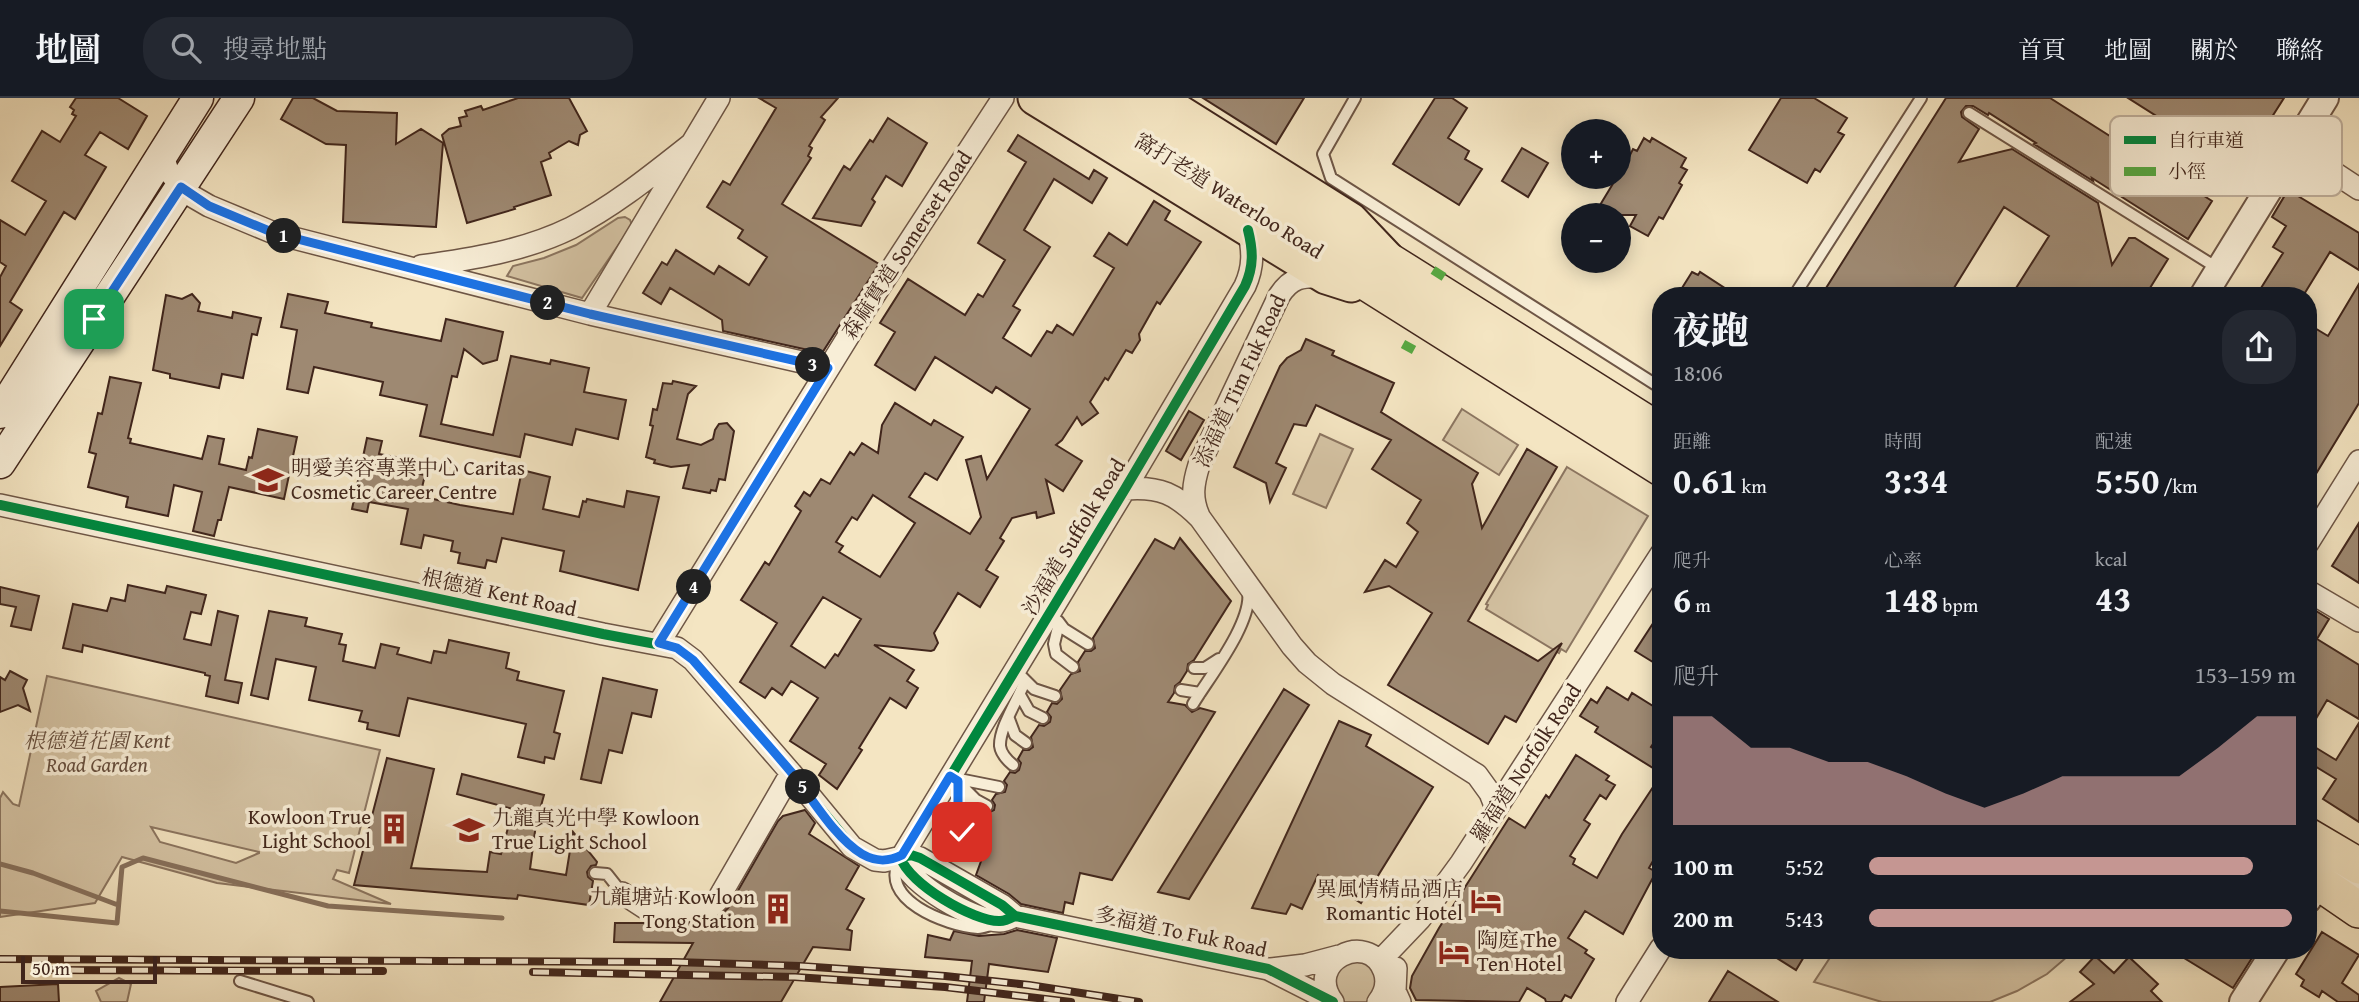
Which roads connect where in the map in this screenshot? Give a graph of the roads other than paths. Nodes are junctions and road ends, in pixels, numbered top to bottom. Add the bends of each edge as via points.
1 (239, 98) edge
2 (719, 98) edge
3 (1003, 98) edge
4 (1035, 98) edge
5 (1073, 98) edge
6 (1121, 98) edge
7 (1157, 98) edge
8 (1355, 98) edge
9 (1921, 98) edge
10 (2325, 98) edge
11 (196, 99) edge
12 (1969, 113) dead end
13 (2314, 116) edge
14 (690, 145) junction
15 (162, 153) junction
16 (2342, 178) edge
17 (181, 187) junction
18 (2359, 189) edge
19 (2264, 196) edge
20 (1248, 230) junction
21 (412, 268) junction
22 (2219, 269) junction
23 (1326, 277) junction
24 (1387, 279) junction
25 (1800, 287) edge
26 (2208, 287) edge
27 (590, 314) junction
28 (828, 368) junction
29 (1652, 382) edge
30 (0, 413) edge
31 (1652, 427) edge
32 (2359, 461) edge
33 (1652, 462) edge
34 (0, 463) edge
35 (1125, 489) junction
36 (0, 505) edge
37 (1200, 518) junction
38 (2317, 529) edge
39 (1652, 568) edge
40 (1242, 575) junction
41 (2317, 596) edge
42 (1056, 615) junction
43 (2359, 621) edge
44 (659, 643) junction
45 (1088, 645) dead end
46 (1222, 658) junction
47 (1073, 667) dead end
48 (1194, 668) dead end
49 (1021, 674) junction
50 (1181, 690) dead end
51 (1200, 693) junction
52 (1020, 695) junction
53 (1055, 696) dead end
54 (1193, 704) dead end
55 (1043, 718) dead end
56 (1009, 719) junction
57 (1026, 743) dead end
58 (1013, 765) dead end
59 (791, 773) junction
60 (954, 779) junction
61 (999, 788) dead end
62 (987, 806) dead end
63 (1496, 808) junction
64 (978, 821) dead end
65 (968, 837) dead end
66 (2317, 841) edge
67 (902, 857) junction
68 (2359, 866) edge
69 (595, 873) dead end
70 (2359, 881) edge
71 (2317, 885) edge
72 (2317, 888) edge
73 (622, 893) joint
74 (2359, 910) edge
75 (1007, 919) junction
76 (1420, 919) junction
77 (1339, 956) junction
78 (1654, 959) edge
79 (2270, 959) edge
80 (1379, 962) junction
81 (1268, 969) junction
82 (240, 981) dead end
83 (1387, 1001) edge
84 (308, 1002) edge
85 (1333, 1002) edge
86 (1627, 1002) edge
87 (2243, 1002) edge

1 - 17 main road
2 - 14 street
3 - 28 street, 森麻實道 Somerset Road
4 - 20 main road, 窩打老道 Waterloo Road
5 - 24 highway, 窩打老道 Waterloo Road via 1335,262
6 - 24 highway, 窩打老道 Waterloo Road via 1340,236
7 - 24 main road, 窩打老道 Waterloo Road via 1351,220
8 - 29 lane via 1323,154 1331,178
9 - 25 lane
10 - 13 street
11 - 15 main road
12 - 22 lane
14 - 21 street via 616,202 570,228 488,256
14 - 27 street
15 - 17 street via 168,171
15 - 30 main road
16 - 18 street
17 - 21 street via 209,206 274,233
17 - 34 main road
19 - 22 street
20 - 23 main road, 窩打老道 Waterloo Road
20 - 35 street, 沙福道 Suffolk Road via 1253,248 1245,286
21 - 27 street
22 - 26 street
23 - 24 main road, 窩打老道 Waterloo Road
23 - 37 street, 添福道 Tim Fuk Road via 1294,279 1279,296 1199,465 1193,497
24 - 31 highway, 窩打老道 Waterloo Road
24 - 33 highway, 窩打老道 Waterloo Road
27 - 28 street
28 - 44 street, 森麻實道 Somerset Road
32 - 38 street
35 - 37 street, 添福道 Tim Fuk Road via 1164,492
35 - 42 street, 沙福道 Suffolk Road
36 - 44 street, 根德道 Kent Road
37 - 40 street, 添福道 Tim Fuk Road
39 - 63 street, 羅福道 Norfolk Road
40 - 46 lane via 1248,608
40 - 63 street, 添福道 Tim Fuk Road via 1313,668 1465,766 1485,785
41 - 43 street
42 - 45 lane
42 - 47 lane via 1056,654
42 - 49 street, 沙福道 Suffolk Road
44 - 59 street, 根德道 Kent Road via 677,648 693,660
46 - 48 lane via 1205,668
46 - 51 lane
49 - 52 lane
49 - 53 lane via 1041,692
49 - 60 street, 沙福道 Suffolk Road
50 - 51 lane
51 - 54 lane
52 - 55 lane via 1029,712
52 - 56 lane
56 - 57 lane via 1015,735
56 - 58 lane via 1000,746
59 - 67 street, 根德道 Kent Road via 852,847 875,860
59 - 73 street via 717,901 706,911 645,908
60 - 61 lane
60 - 62 lane
60 - 64 lane
60 - 65 lane via 960,827
60 - 67 street, 沙福道 Suffolk Road
63 - 76 street, 羅福道 Norfolk Road
66 - 68 highway
67 - 75 street, 多福道 To Fuk Road via 911,855 929,862 1002,905
67 - 75 lane via 895,880 899,890 921,909 981,928
69 - 73 lane via 607,874
70 - 71 street
72 - 74 highway
75 - 81 street, 多福道 To Fuk Road
76 - 80 street, 羅福道 Norfolk Road
76 - 83 street via 1398,961 1395,991
77 - 80 street, 多福道 To Fuk Road via 1364,952
77 - 81 street, 多福道 To Fuk Road
77 - 85 street, 多福道 To Fuk Road via 1325,979
78 - 86 street
79 - 87 street
80 - 83 street
81 - 85 street, 多福道 To Fuk Road
82 - 84 lane

